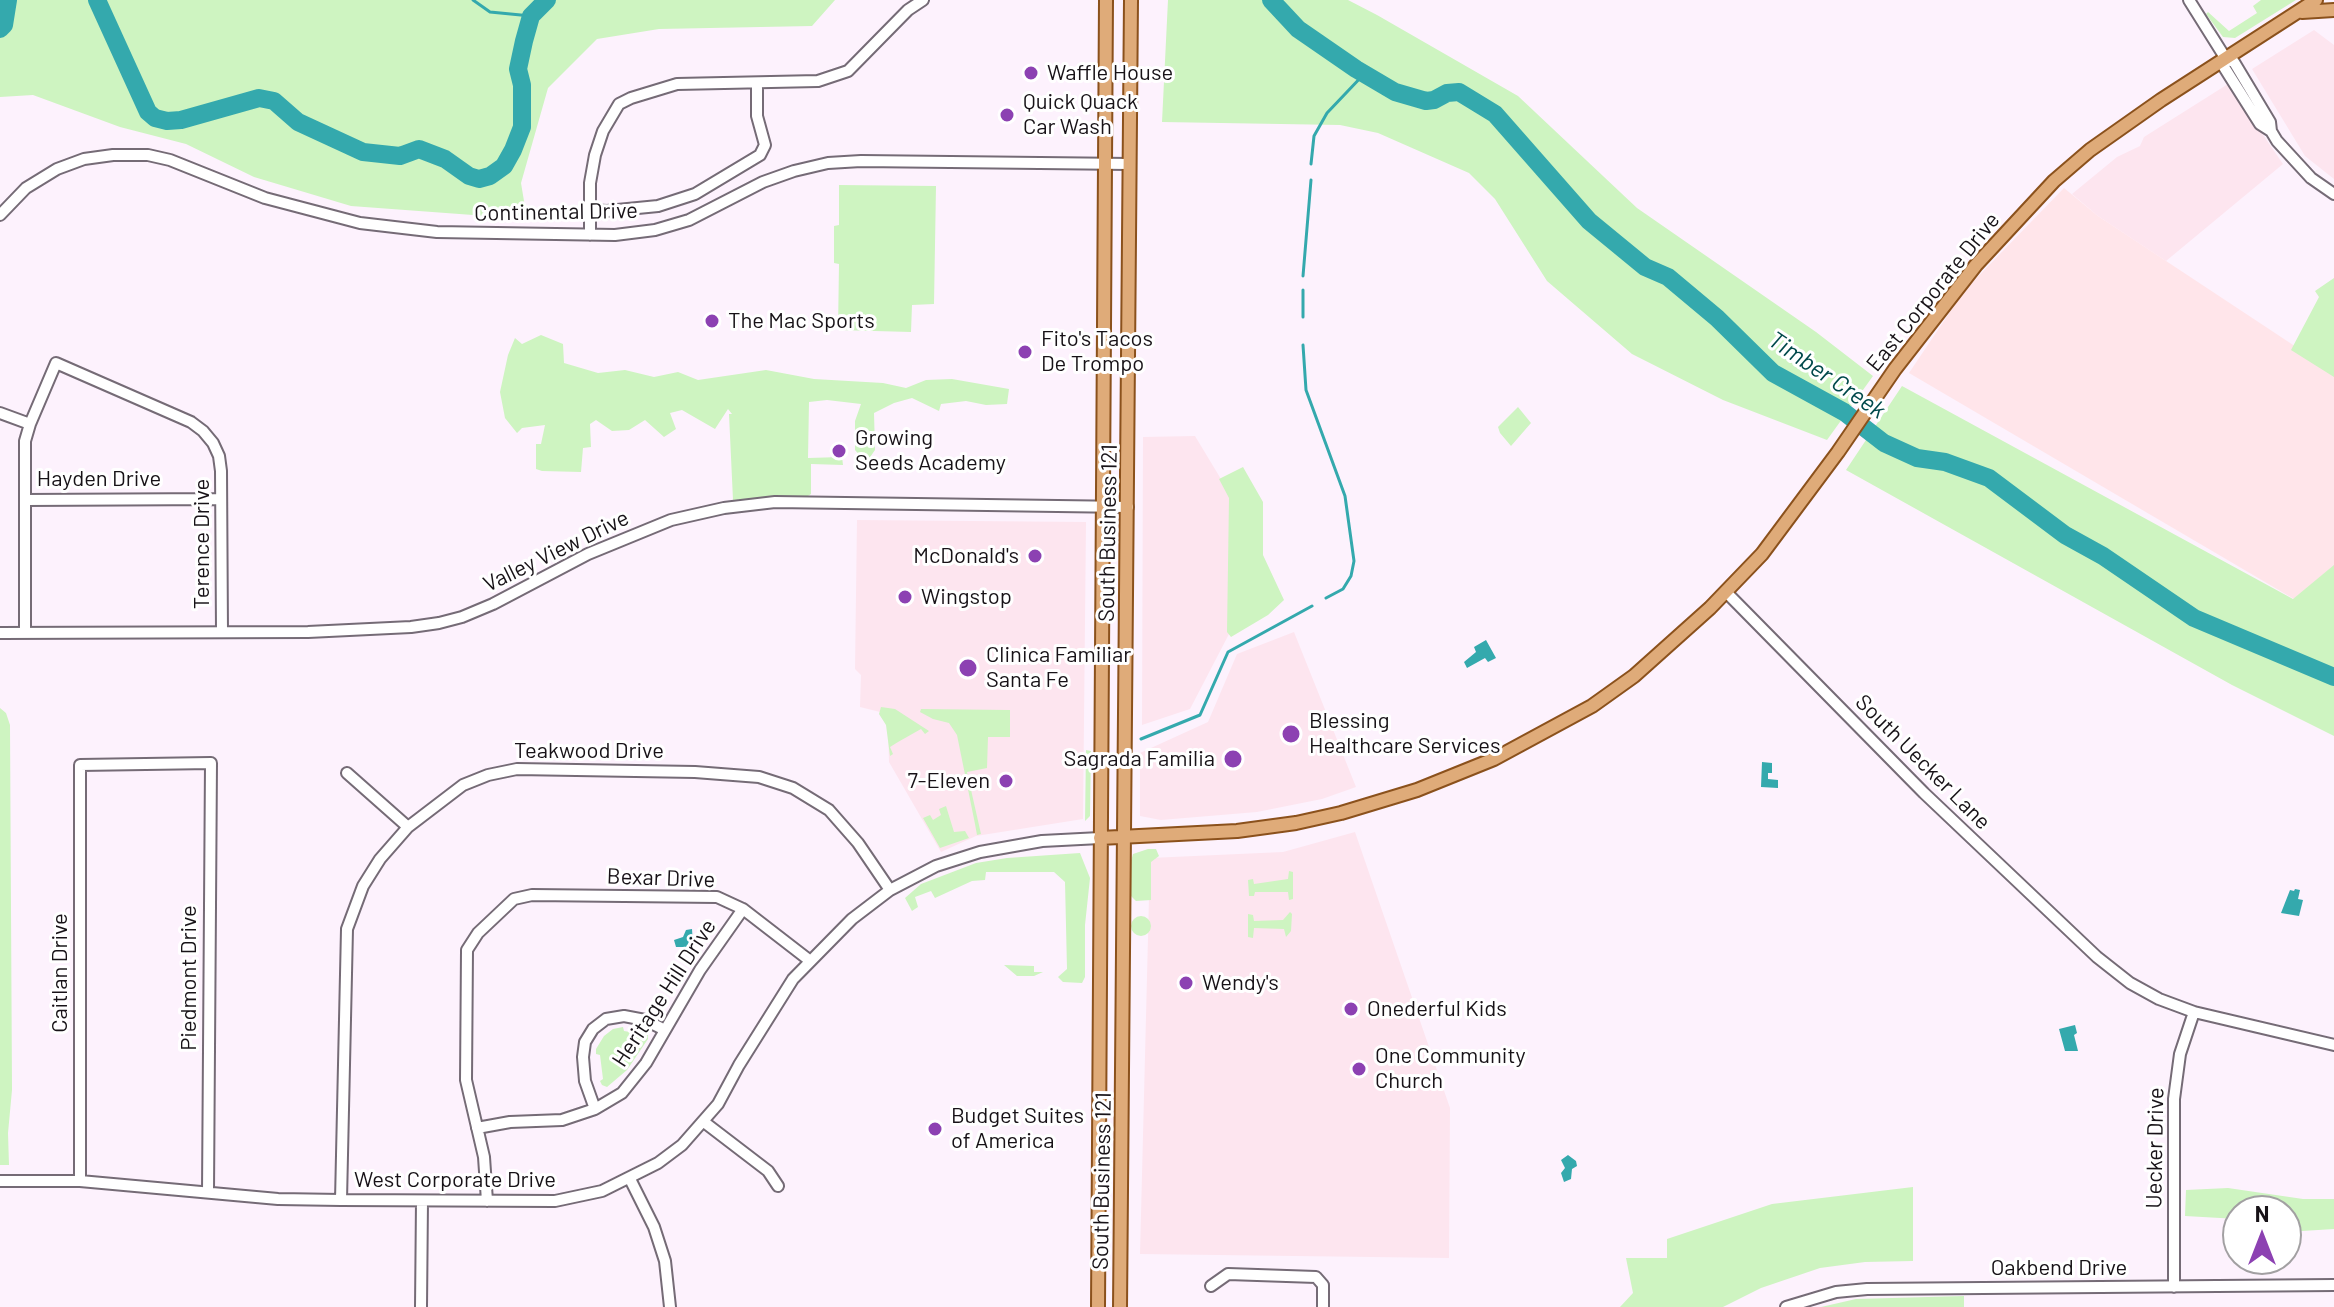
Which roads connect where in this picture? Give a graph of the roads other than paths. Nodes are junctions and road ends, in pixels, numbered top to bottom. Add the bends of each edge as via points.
1 (923, 0) edge
2 (1106, 0) edge
3 (1131, 0) edge
4 (2189, 0) edge
5 (2316, 0) edge
6 (2334, 10) edge
7 (2298, 12) junction
8 (2226, 59) junction
9 (757, 83) junction
10 (1104, 164) junction
11 (1129, 164) junction
12 (2334, 194) edge
13 (590, 210) junction
14 (0, 215) edge
15 (590, 235) junction
16 (0, 413) edge
17 (30, 424) junction
18 (221, 499) junction
19 (25, 500) junction
20 (1102, 507) junction
21 (1128, 507) junction
22 (1726, 592) junction
23 (222, 632) junction
24 (0, 633) edge
25 (25, 633) junction
26 (211, 763) joint
27 (347, 773) dead end
28 (408, 827) junction
29 (1100, 838) junction
30 (1123, 838) junction
31 (890, 890) junction
32 (743, 909) junction
33 (809, 960) junction
34 (2194, 1012) junction
35 (665, 1030) junction
36 (2334, 1045) edge
37 (595, 1109) junction
38 (1099, 1109) junction
39 (1123, 1110) junction
40 (704, 1122) junction
41 (477, 1128) junction
42 (630, 1179) junction
43 (0, 1181) edge
44 (80, 1181) junction
45 (778, 1186) dead end
46 (208, 1192) junction
47 (341, 1200) junction
48 (422, 1201) junction
49 (487, 1201) junction
50 (2334, 1285) edge
51 (1211, 1286) dead end
52 (2174, 1287) junction
53 (421, 1307) edge
54 (670, 1307) edge
55 (1098, 1307) edge
56 (1120, 1307) edge
57 (1323, 1307) edge
58 (1786, 1307) edge

1 - 9 street via 848,71 818,81
2 - 10 main road, South Business 121
3 - 11 main road, South Business 121
4 - 8 street
5 - 7 main road, East Corporate Drive
6 - 7 main road
7 - 8 main road, East Corporate Drive
8 - 12 street via 2224,67 2260,124 2311,178
8 - 22 main road, East Corporate Drive via 2090,150 1996,240 1762,554
9 - 13 street via 677,84 619,104 595,155
9 - 13 street via 757,116 765,145 760,155 695,194 658,206
10 - 11 street, Continental Drive
10 - 15 street, Continental Drive via 828,163 774,177 678,224
10 - 20 main road, South Business 121
11 - 21 main road, South Business 121
13 - 15 street
14 - 15 street, Continental Drive via 26,188 57,169 94,157 135,154 181,163 265,198 360,223 437,232
16 - 17 street
17 - 18 street, Terence Drive via 56,363 203,431 219,456
17 - 19 street
18 - 19 street, Hayden Drive
18 - 23 street, Terence Drive
19 - 25 street
20 - 21 street, Valley View Drive
20 - 23 street, Valley View Drive via 775,502 731,507 633,534 493,604 439,623
20 - 29 main road, South Business 121
21 - 30 main road, South Business 121
22 - 30 main road, East Corporate Drive via 1634,676 1592,706 1456,776 1296,823
22 - 34 street, South Uecker Lane via 1920,789 2097,957 2130,983
23 - 25 street, Valley View Drive
24 - 25 street, Valley View Drive
26 - 44 street, Caitlan Drive via 80,765
26 - 46 street, Piedmont Drive
27 - 28 street
28 - 31 street, Teakwood Drive via 463,785 517,769 759,777 793,788 829,810
28 - 47 street, Teakwood Drive via 363,886 347,929
29 - 30 main road, East Corporate Drive
29 - 31 street, West Corporate Drive via 980,852 936,866
29 - 38 main road, South Business 121
30 - 39 main road, South Business 121
31 - 33 street, West Corporate Drive
32 - 33 street, Bexar Drive
32 - 35 street, Heritage Hill Drive
32 - 41 street, Bexar Drive via 717,897 514,899 467,950 466,1080
33 - 40 street, West Corporate Drive
34 - 36 street, South Uecker Lane
34 - 52 street, Uecker Drive via 2180,1054 2174,1099
35 - 37 street, Heritage Hill Drive via 622,1093
35 - 37 street via 624,1016 606,1019 593,1029 583,1057
37 - 41 street, Heritage Hill Drive via 562,1120
38 - 39 main road
38 - 55 main road, South Business 121
39 - 56 main road, South Business 121
40 - 42 street, West Corporate Drive via 682,1145
40 - 45 street via 768,1171
41 - 49 street
42 - 49 street, West Corporate Drive via 555,1201
42 - 54 street via 662,1252
43 - 44 street, West Corporate Drive
44 - 46 street, West Corporate Drive
46 - 47 street, West Corporate Drive
47 - 48 street, West Corporate Drive
48 - 49 street, West Corporate Drive
48 - 53 street
50 - 52 street, Oakbend Drive
51 - 57 street via 1228,1274 1316,1277 1323,1285
52 - 58 street, Oakbend Drive via 1867,1289

